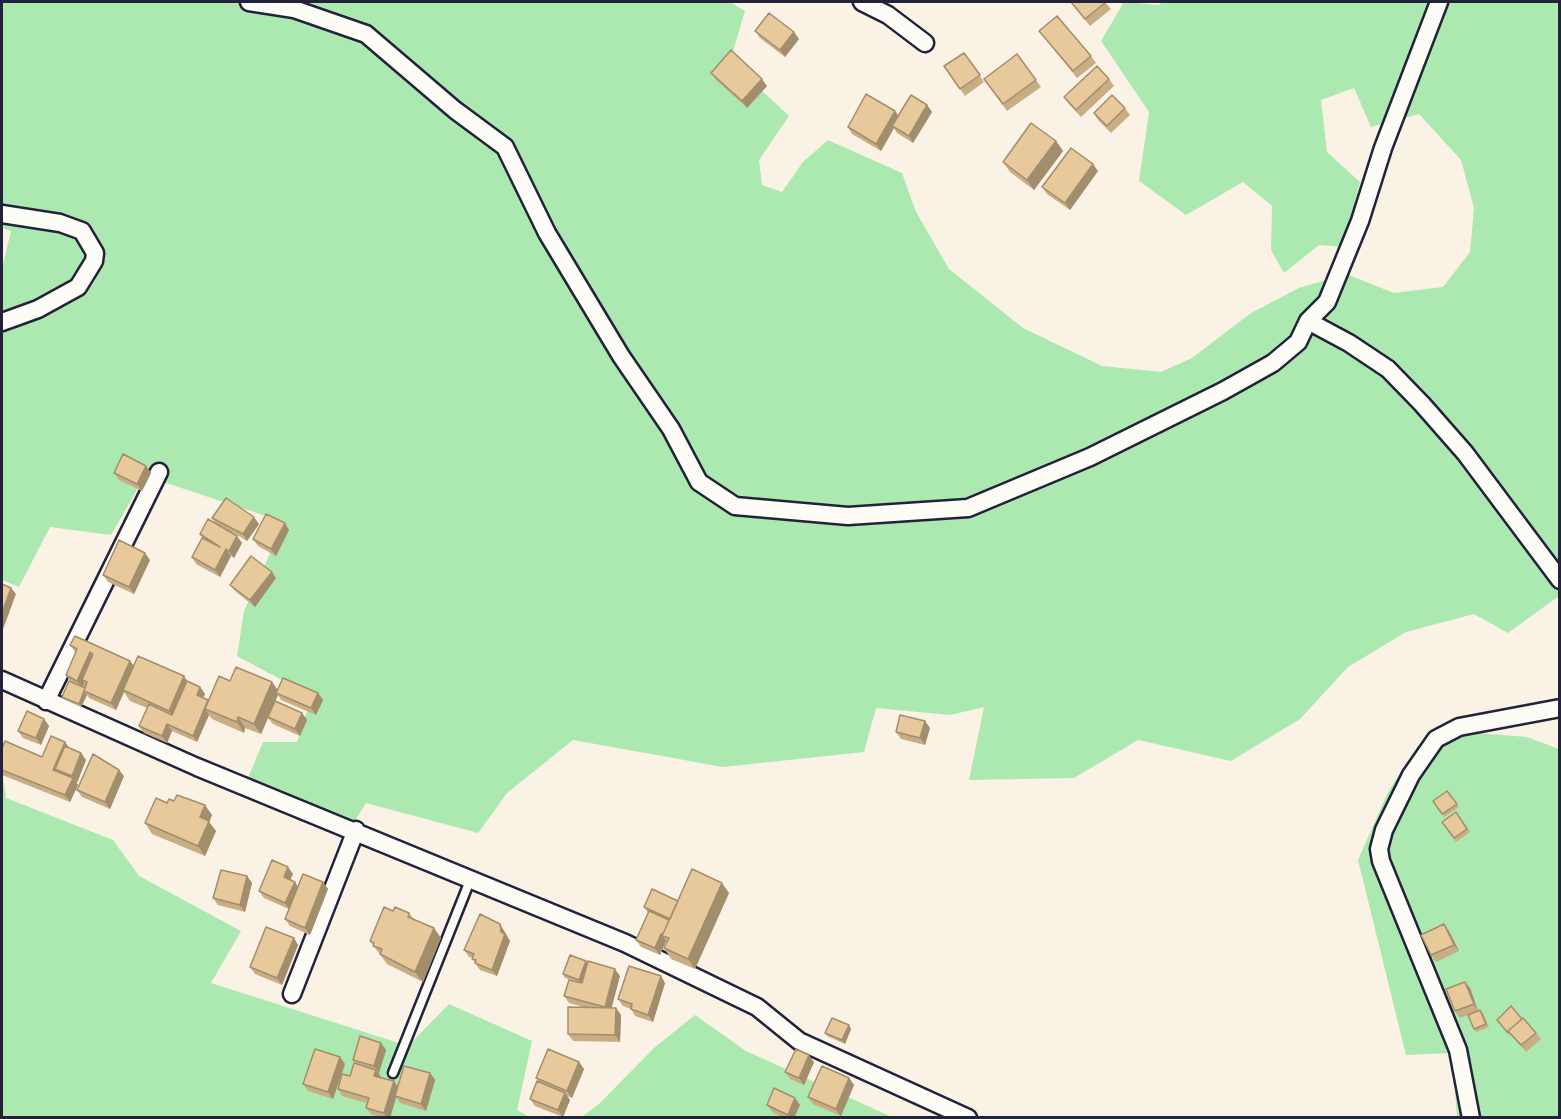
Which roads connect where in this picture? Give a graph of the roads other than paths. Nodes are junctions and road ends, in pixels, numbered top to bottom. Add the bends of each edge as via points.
1 (249, 2) edge
2 (862, 2) edge
3 (1439, 2) edge
4 (925, 43) dead end
5 (2, 214) edge
6 (1308, 321) junction
7 (2, 322) edge
8 (159, 472) dead end
9 (1560, 580) edge
10 (2, 680) edge
11 (46, 701) junction
12 (1560, 708) edge
13 (356, 830) junction
14 (471, 878) junction
15 (292, 994) dead end
16 (393, 1073) dead end
17 (968, 1118) edge
18 (1471, 1118) edge

1 - 6 street via 294,9 366,34 505,147 547,232 621,356 671,429 699,482 735,506 848,516 968,508 1090,457 1223,391 1273,363 1298,342
2 - 4 street via 888,15
3 - 6 street via 1327,302
5 - 7 street via 60,223 82,231 95,253 78,287 38,309
6 - 9 street via 1388,369 1464,453
8 - 11 street
10 - 11 street
11 - 13 street
12 - 18 street via 1459,728 1436,739 1411,775 1379,849 1458,1050
13 - 14 street
13 - 15 street
14 - 16 lane
14 - 17 street via 626,943 757,1006 799,1041

